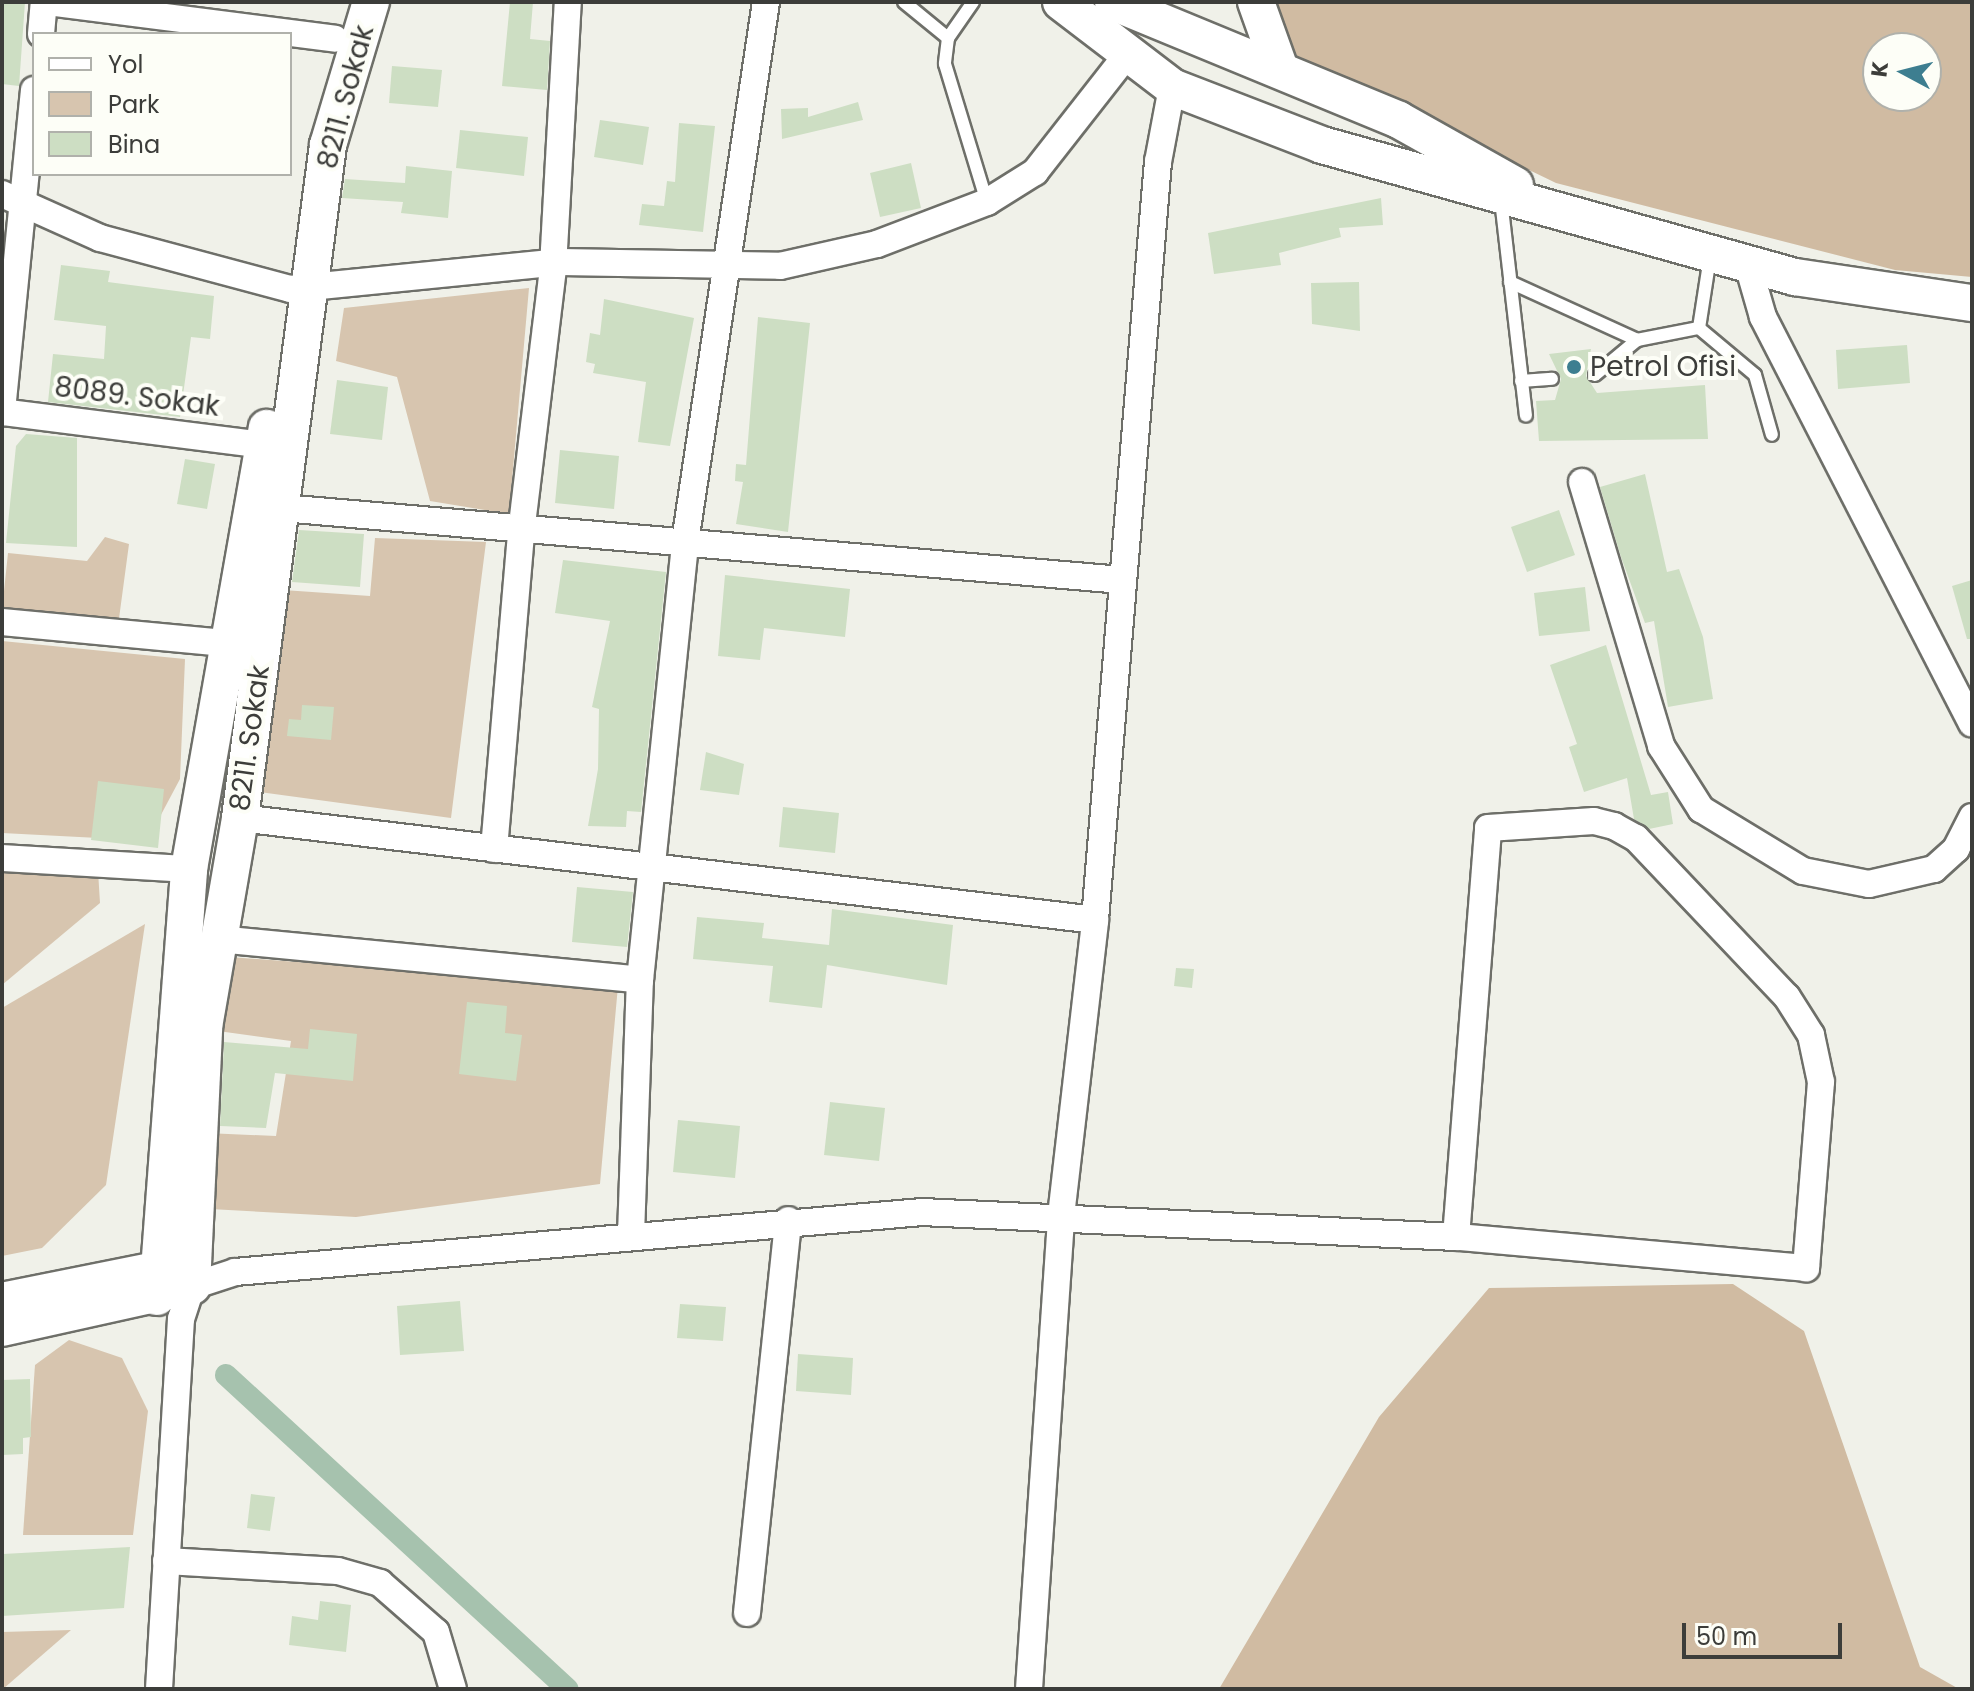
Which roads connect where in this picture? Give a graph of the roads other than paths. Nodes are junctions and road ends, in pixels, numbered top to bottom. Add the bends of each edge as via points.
1 (46, 2) edge
2 (344, 2) edge
3 (371, 2) edge
4 (568, 2) edge
5 (766, 2) edge
6 (904, 2) edge
7 (973, 2) edge
8 (1061, 2) edge
9 (1113, 2) edge
10 (1256, 2) edge
11 (1175, 16) edge
12 (41, 32) edge
13 (280, 32) edge
14 (292, 33) edge
15 (948, 38) junction
16 (335, 39) junction
17 (1126, 56) junction
18 (1280, 69) junction
19 (1172, 87) junction
20 (32, 99) edge
21 (1245, 116) junction
22 (1500, 195) junction
23 (11, 198) edge
24 (987, 202) junction
25 (1569, 214) junction
26 (1710, 255) junction
27 (1748, 265) junction
28 (553, 267) junction
29 (725, 267) junction
30 (1510, 282) junction
31 (300, 289) junction
32 (1972, 303) edge
33 (1699, 328) junction
34 (1637, 340) junction
35 (1595, 375) dead end
36 (1552, 379) dead end
37 (1521, 381) junction
38 (2, 412) edge
39 (1526, 416) dead end
40 (1772, 435) dead end
41 (264, 445) junction
42 (1582, 482) dead end
43 (282, 508) junction
44 (521, 533) junction
45 (685, 542) junction
46 (1122, 580) junction
47 (2, 622) edge
48 (233, 644) junction
49 (1972, 723) edge
50 (1972, 817) edge
51 (240, 818) junction
52 (494, 849) junction
53 (2, 858) edge
54 (652, 868) junction
55 (189, 869) junction
56 (1095, 920) junction
57 (218, 939) junction
58 (640, 980) junction
59 (1061, 1216) junction
60 (788, 1220) junction
61 (631, 1235) junction
62 (1456, 1237) junction
63 (175, 1287) junction
64 (2, 1301) edge
65 (2, 1328) edge
66 (166, 1561) junction
67 (747, 1613) dead end
68 (159, 1689) edge
69 (453, 1689) edge
70 (1029, 1689) edge

1 - 12 street
1 - 13 street
2 - 16 street
3 - 31 street, 8211. Sokak via 328,145
4 - 28 street
5 - 29 street
6 - 15 lane
7 - 15 lane
8 - 17 street
9 - 11 street
10 - 18 street
11 - 18 street
11 - 19 street
14 - 16 street
15 - 24 lane via 945,64
16 - 31 street
17 - 19 street
17 - 24 street via 1035,172
18 - 21 street
18 - 25 street via 1399,120
19 - 21 street
19 - 46 street via 1158,162
20 - 23 street
21 - 22 street
22 - 25 street
22 - 30 lane
23 - 31 street via 100,238
23 - 38 street
24 - 29 street via 877,244 780,266
25 - 26 street
26 - 27 street
26 - 33 lane
27 - 32 street
27 - 49 street via 1763,317
28 - 29 street
28 - 31 street
28 - 44 street
29 - 45 street
30 - 34 lane
30 - 37 lane
31 - 41 street
31 - 43 street, 8211. Sokak
33 - 34 lane
33 - 40 lane via 1755,375
34 - 35 lane
36 - 37 lane
37 - 39 lane
38 - 41 street, 8089. Sokak
41 - 48 street
42 - 50 street via 1661,746 1701,809 1803,871 1869,884 1904,881 1934,869 1956,849
43 - 44 street
43 - 51 street, 8211. Sokak
44 - 45 street
44 - 52 street
45 - 46 street
45 - 54 street
46 - 56 street
47 - 48 street
48 - 55 street
51 - 52 street
51 - 57 street, 8211. Sokak
52 - 54 street
53 - 55 street
54 - 56 street
54 - 58 street
55 - 63 street
56 - 59 street
57 - 58 street
57 - 63 street, 8211. Sokak
58 - 61 street
59 - 60 street via 922,1212
59 - 62 street
59 - 70 street
60 - 61 street
60 - 67 street
61 - 63 street via 235,1272
62 - 62 street via 1488,828 1614,826 1636,838 1733,940 1797,1009 1811,1035 1821,1082 1806,1268
63 - 64 street
63 - 65 street
63 - 66 street
66 - 68 street
66 - 69 street via 338,1571 380,1583 436,1632

